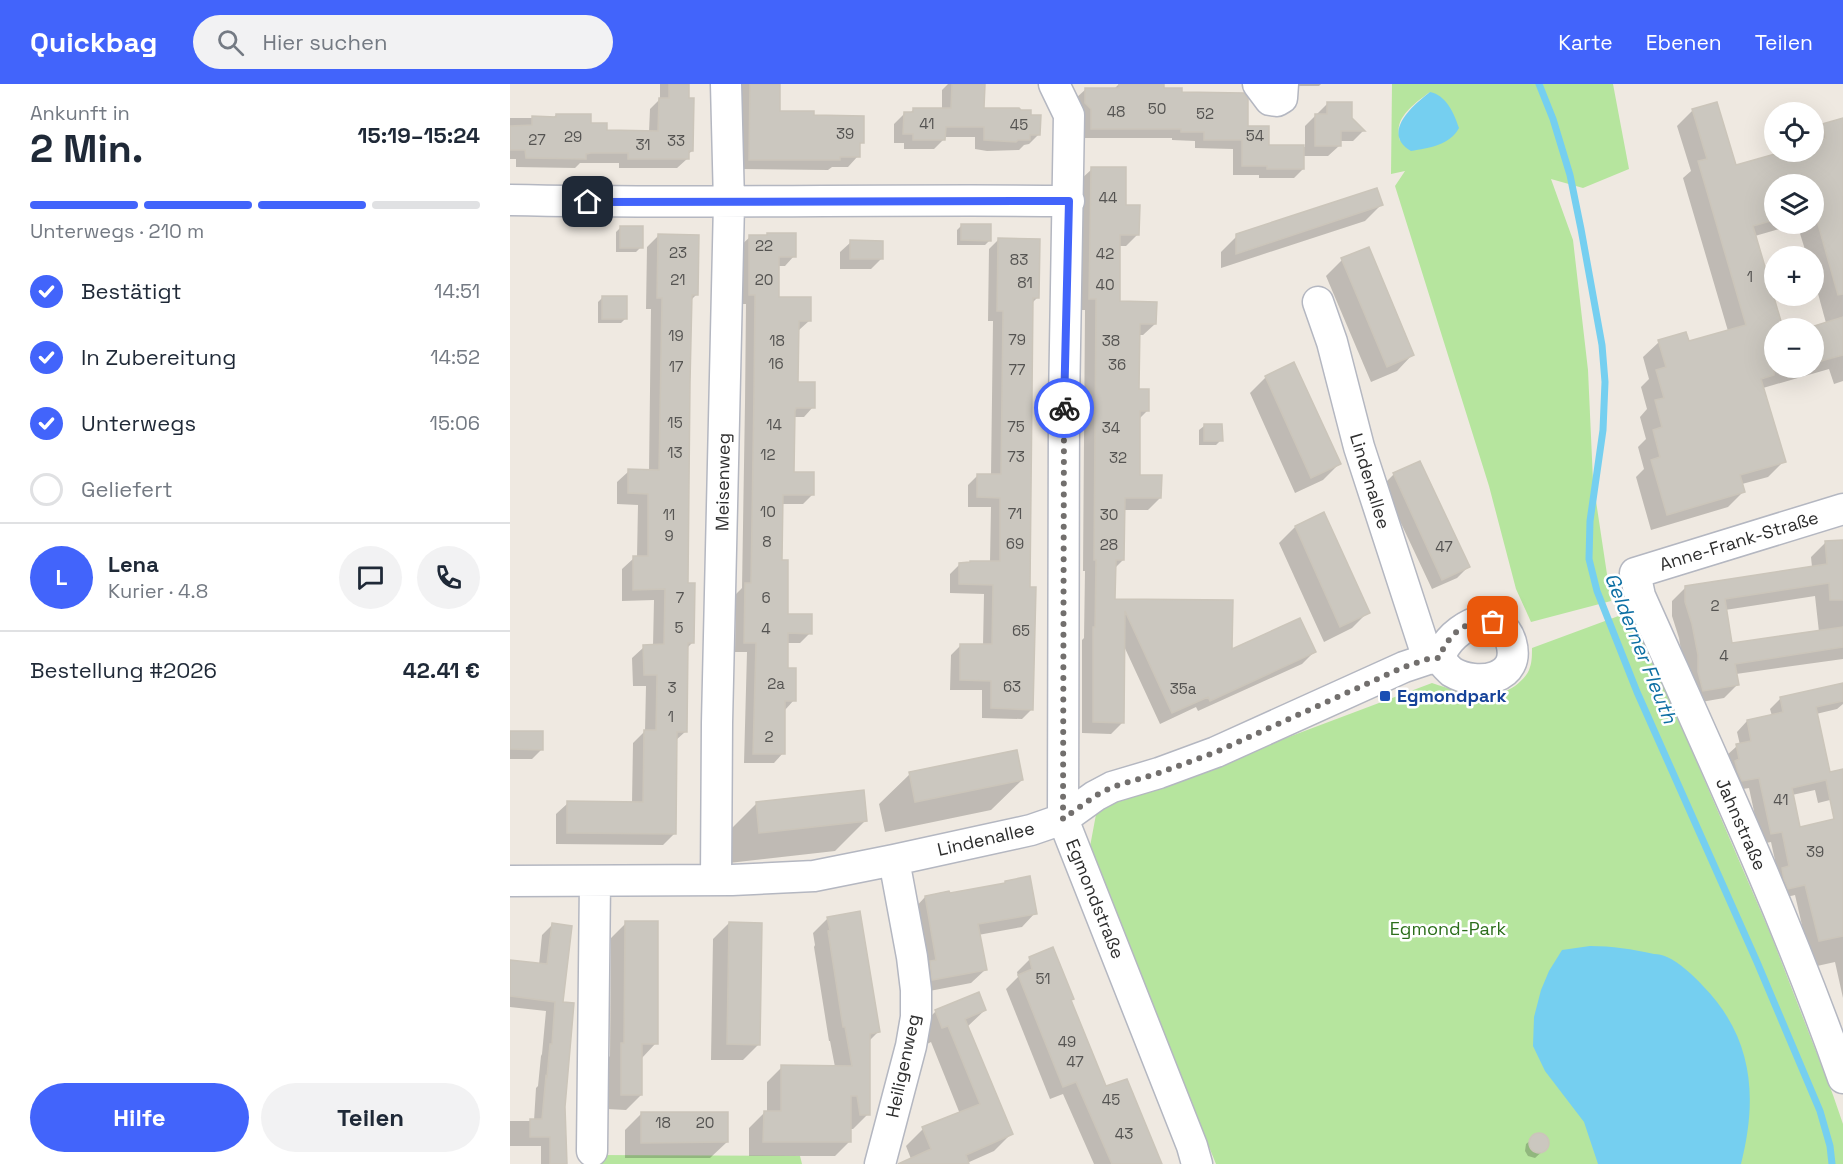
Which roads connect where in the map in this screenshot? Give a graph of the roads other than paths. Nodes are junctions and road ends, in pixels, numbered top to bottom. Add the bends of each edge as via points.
1 (726, 84) edge
2 (1054, 84) edge
3 (1258, 84) edge
4 (1283, 84) edge
5 (510, 200) edge
6 (1069, 201) junction
7 (729, 203) junction
8 (1318, 302) dead end
9 (1843, 509) edge
10 (1635, 573) joint
11 (1063, 819) junction
12 (894, 860) junction
13 (717, 880) junction
14 (595, 881) junction
15 (510, 882) edge
16 (1843, 1078) edge
17 (592, 1151) dead end
18 (880, 1164) edge
19 (1197, 1164) edge

1 - 7 street, Meisenweg
2 - 6 street, Egmondstraße via 1069,115
3 - 4 street via 1269,100 1277,101 1282,98
5 - 7 street
6 - 7 street
6 - 11 street, Egmondstraße via 1064,404
7 - 13 street, Meisenweg
8 - 11 street, Lindenallee via 1362,459 1434,659 1404,667 1216,752 1112,787
9 - 10 street, Anne-Frank-Straße
10 - 16 street, Jahnstraße via 1640,596 1774,899
11 - 12 street, Lindenallee via 1031,830
11 - 19 street, Egmondstraße
12 - 13 street, Lindenallee via 814,876
12 - 18 street, Heiligenweg via 912,957 916,1017
13 - 14 street, Lindenallee
14 - 15 street, Lindenallee
14 - 17 street

